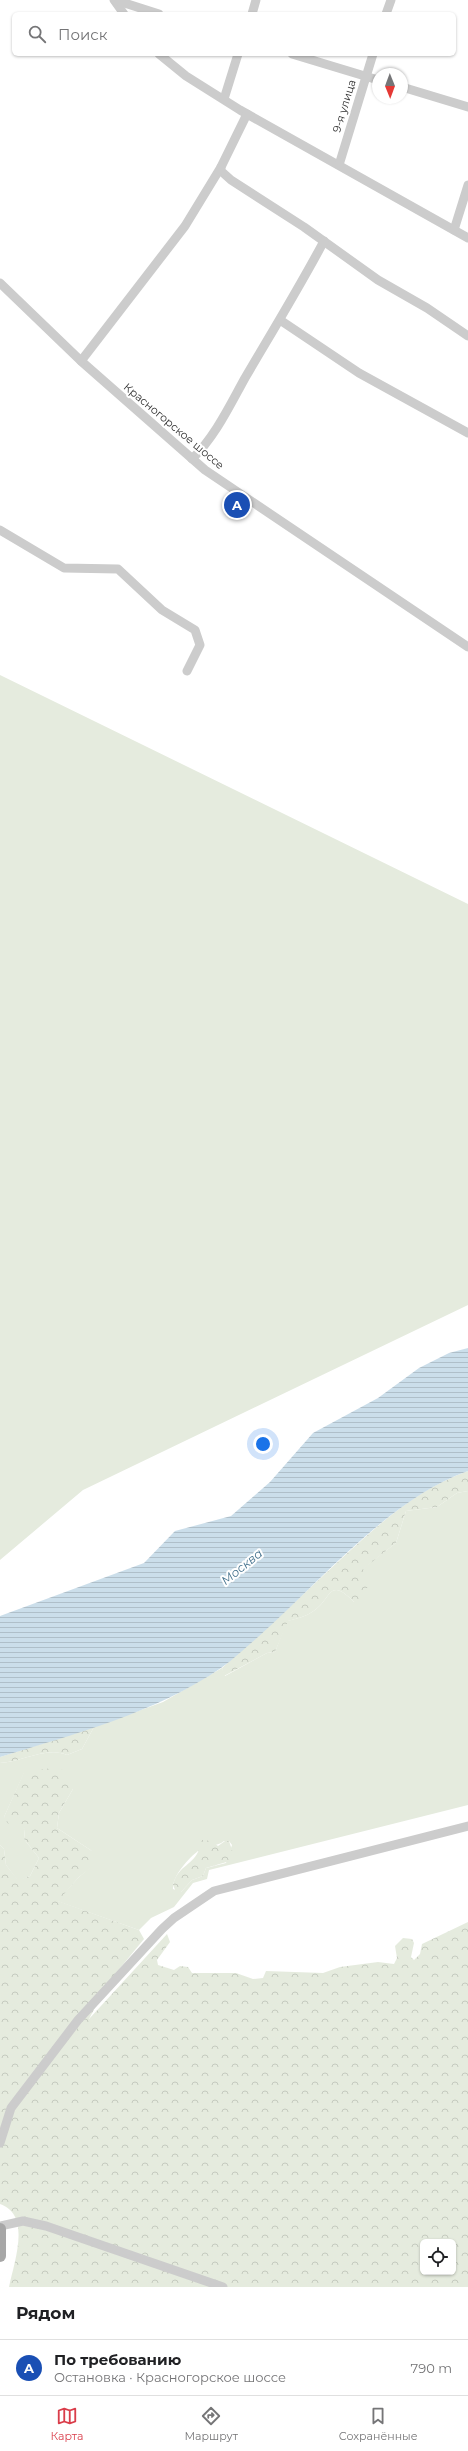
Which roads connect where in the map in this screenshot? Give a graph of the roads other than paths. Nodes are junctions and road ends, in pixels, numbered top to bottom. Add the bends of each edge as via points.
1 (115, 0) edge
2 (256, 0) edge
3 (391, 0) edge
4 (123, 12) edge
5 (153, 12) edge
6 (253, 12) edge
7 (387, 12) edge
8 (161, 56) edge
9 (237, 56) edge
10 (299, 56) edge
11 (373, 56) edge
12 (366, 76) junction
13 (372, 78) edge
14 (408, 89) edge
15 (224, 99) junction
16 (468, 107) edge
17 (247, 114) junction
18 (339, 165) junction
19 (221, 167) junction
20 (468, 184) edge
21 (454, 230) junction
22 (468, 238) edge
23 (324, 241) junction
24 (0, 283) edge
25 (280, 320) junction
26 (468, 336) edge
27 (81, 361) junction
28 (468, 433) edge
29 (192, 459) junction
30 (0, 530) edge
31 (468, 647) edge
32 (187, 672) dead end
33 (468, 1826) edge
34 (0, 2143) edge
35 (0, 2228) edge
36 (0, 2256) edge
37 (223, 2287) edge

1 - 4 street
1 - 5 street
2 - 6 street
3 - 7 street
8 - 15 street via 186,76
9 - 15 street
10 - 12 street
11 - 12 street, 9-я улица
12 - 13 street
12 - 18 street, 9-я улица
14 - 16 street
15 - 17 street
17 - 18 street
17 - 19 street
18 - 21 street
19 - 23 street via 221,171 231,180
19 - 27 street via 185,226
20 - 21 street
21 - 22 street
23 - 25 street
23 - 26 street via 378,280 427,308
24 - 27 street, Красногорское шоссе
25 - 28 street via 359,373
25 - 29 street via 226,413
27 - 29 street, Красногорское шоссе
29 - 31 street, Красногорское шоссе
30 - 32 street via 64,568 118,569 162,610 195,630 200,645
33 - 34 street via 214,1891 196,1903 162,1929 78,2020 11,2108
35 - 36 main road
35 - 37 street via 24,2221 46,2226

